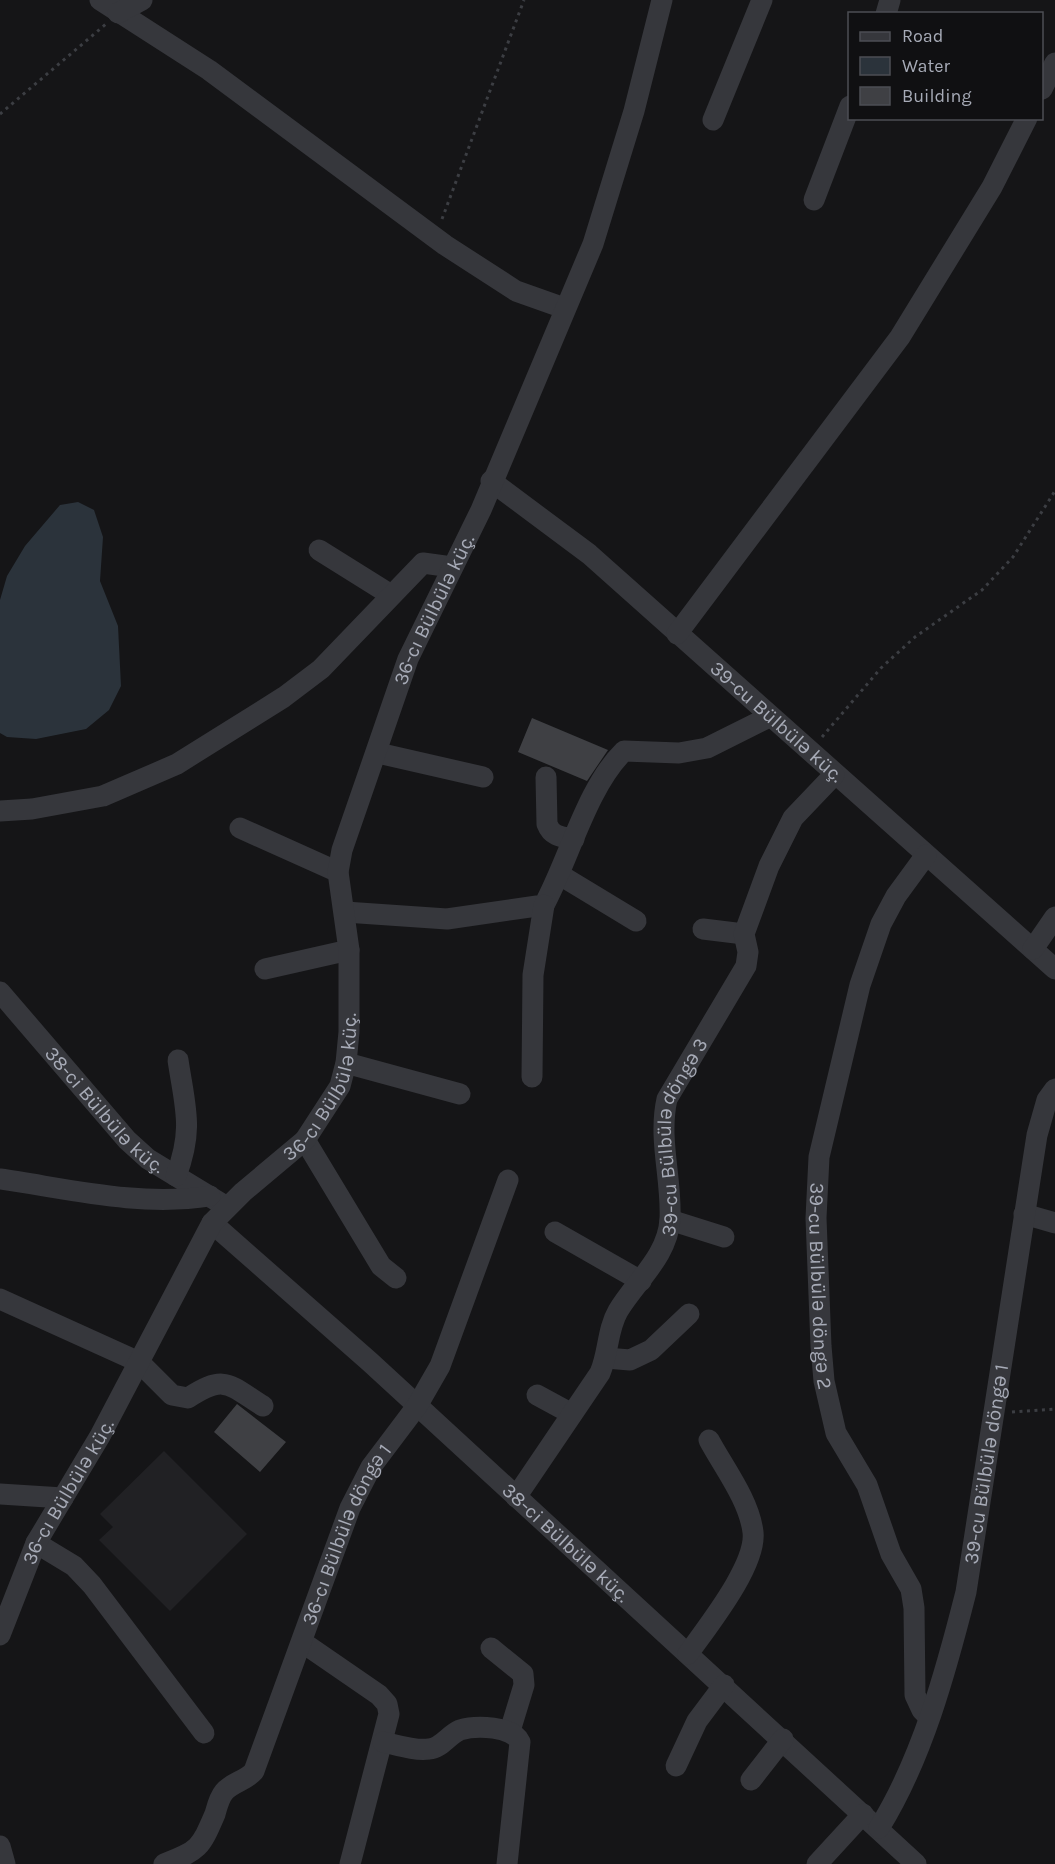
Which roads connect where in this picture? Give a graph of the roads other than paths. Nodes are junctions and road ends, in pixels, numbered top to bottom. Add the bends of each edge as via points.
1 (100, 0) edge
2 (142, 0) edge
3 (662, 0) edge
4 (762, 0) edge
5 (118, 13) junction
6 (1055, 63) edge
7 (1043, 86) edge
8 (848, 109) edge
9 (713, 120) dead end
10 (1026, 120) edge
11 (814, 200) dead end
12 (564, 309) junction
13 (491, 481) junction
14 (319, 550) dead end
15 (452, 567) junction
16 (391, 595) junction
17 (677, 634) junction
18 (770, 717) junction
19 (378, 753) junction
20 (834, 775) junction
21 (483, 777) dead end
22 (546, 777) dead end
23 (0, 811) edge
24 (240, 828) dead end
25 (574, 840) junction
26 (926, 855) junction
27 (338, 872) junction
28 (561, 875) junction
29 (544, 905) junction
30 (345, 912) junction
31 (1055, 917) edge
32 (636, 921) dead end
33 (703, 929) dead end
34 (744, 934) junction
35 (1033, 949) junction
36 (349, 950) junction
37 (265, 969) dead end
38 (1055, 969) edge
39 (0, 992) edge
40 (178, 1060) dead end
41 (346, 1063) junction
42 (532, 1077) dead end
43 (1055, 1089) edge
44 (460, 1094) dead end
45 (305, 1140) junction
46 (176, 1176) junction
47 (0, 1179) edge
48 (508, 1180) dead end
49 (218, 1201) junction
50 (1024, 1214) junction
51 (670, 1220) junction
52 (1055, 1222) edge
53 (212, 1223) junction
54 (555, 1232) dead end
55 (724, 1237) dead end
56 (396, 1278) dead end
57 (640, 1281) junction
58 (0, 1299) edge
59 (689, 1314) dead end
60 (606, 1358) junction
61 (139, 1362) junction
62 (537, 1395) dead end
63 (263, 1406) dead end
64 (417, 1406) junction
65 (572, 1414) junction
66 (709, 1440) dead end
67 (0, 1494) edge
68 (516, 1497) junction
69 (63, 1498) junction
70 (36, 1542) junction
71 (0, 1635) edge
72 (302, 1642) junction
73 (491, 1648) dead end
74 (688, 1654) junction
75 (724, 1685) junction
76 (928, 1716) junction
77 (510, 1731) junction
78 (204, 1733) dead end
79 (783, 1739) junction
80 (383, 1742) junction
81 (676, 1766) dead end
82 (751, 1780) dead end
83 (863, 1814) junction
84 (879, 1828) junction
85 (0, 1846) edge
86 (5, 1864) edge
87 (164, 1864) edge
88 (350, 1864) edge
89 (507, 1864) edge
90 (817, 1864) edge
91 (916, 1864) edge

1 - 5 street
2 - 5 street
3 - 12 street, 36-cı Bülbülə küç. via 608,198 593,244
4 - 9 street
5 - 12 street via 209,70 435,238 516,291
6 - 7 street
8 - 11 street
10 - 17 street via 992,187 900,337
12 - 13 street, 36-cı Bülbülə küç.
13 - 15 street, 36-cı Bülbülə küç.
13 - 17 street, 39-cu Bülbülə küç. via 589,554
14 - 16 street
15 - 16 street via 423,563
15 - 19 street, 36-cı Bülbülə küç. via 408,659
16 - 23 street via 321,669 177,764 103,796
17 - 18 street, 39-cu Bülbülə küç.
18 - 20 street, 39-cu Bülbülə küç.
18 - 25 street via 707,748 679,753 624,751 599,784
19 - 21 street
19 - 27 street, 36-cı Bülbülə küç. via 342,850
20 - 26 street, 39-cu Bülbülə küç.
20 - 34 street, 39-cu Bülbülə döngə 3 via 793,818 769,866
22 - 25 street via 550,831
24 - 27 street
25 - 28 street
26 - 35 street, 39-cu Bülbülə küç.
26 - 76 street, 39-cu Bülbülə döngə 2 via 881,924 860,985 819,1157 816,1218 822,1358 836,1433 867,1485 891,1554 911,1589 915,1695
27 - 30 street, 36-cı Bülbülə küç.
28 - 29 street
28 - 32 street
29 - 30 street via 447,919
29 - 42 street via 533,975
30 - 36 street, 36-cı Bülbülə küç.
31 - 35 street
33 - 34 street
34 - 51 street, 39-cu Bülbülə döngə 3 via 746,966 667,1099 663,1119
35 - 38 street, 39-cu Bülbülə küç.
36 - 37 street
36 - 41 street, 36-cı Bülbülə küç.
39 - 46 street, 38-ci Bülbülə küç. via 128,1140 148,1159
40 - 46 street via 188,1130 186,1150
41 - 44 street
41 - 45 street, 36-cı Bülbülə küç. via 340,1086
43 - 50 street, 39-cu Bülbülə döngə 1 via 1047,1100 1037,1135
45 - 49 street, 36-cı Bülbülə küç.
45 - 56 street via 381,1266
46 - 49 street, 38-ci Bülbülə küç.
47 - 49 street via 122,1197
48 - 64 street, 36-cı Bülbülə döngə 1 via 441,1366
49 - 53 street, 36-cı Bülbülə küç.
50 - 52 street
50 - 76 street, 39-cu Bülbülə döngə 1 via 966,1592
51 - 55 street
51 - 57 street, 39-cu Bülbülə döngə 3 via 655,1261
53 - 61 street, 36-cı Bülbülə küç.
53 - 64 street, 38-ci Bülbülə küç.
54 - 57 street
57 - 60 street, 39-cu Bülbülə döngə 3 via 618,1311 608,1334
58 - 61 street
59 - 60 street via 651,1350 630,1360
60 - 65 street, 39-cu Bülbülə döngə 3
61 - 63 street via 172,1395 180,1398 219,1383 230,1385
61 - 69 street, 36-cı Bülbülə küç.
62 - 65 street
64 - 68 street, 38-ci Bülbülə küç.
64 - 72 street, 36-cı Bülbülə döngə 1 via 371,1467 350,1508
65 - 68 street, 39-cu Bülbülə döngə 3
66 - 74 street via 745,1507 753,1534 747,1563
67 - 69 street
68 - 74 street, 38-ci Bülbülə küç.
69 - 70 street, 36-cı Bülbülə küç.
70 - 71 street, 36-cı Bülbülə küç.
70 - 78 street via 74,1566 92,1585
72 - 80 street via 380,1695 389,1714
72 - 87 street, 36-cı Bülbülə döngə 1 via 254,1770 223,1794 204,1840 194,1852
73 - 77 street via 523,1674 524,1685
74 - 75 street, 38-ci Bülbülə küç.
75 - 79 street, 38-ci Bülbülə küç.
75 - 81 street via 697,1722
76 - 84 street, 39-cu Bülbülə döngə 1 via 913,1764
77 - 80 street via 458,1731 428,1750
77 - 89 street via 520,1742
79 - 82 street
79 - 83 street, 38-ci Bülbülə küç.
80 - 88 street
83 - 84 street, 38-ci Bülbülə küç.
83 - 90 street
84 - 91 street, 38-ci Bülbülə küç.
85 - 86 street

